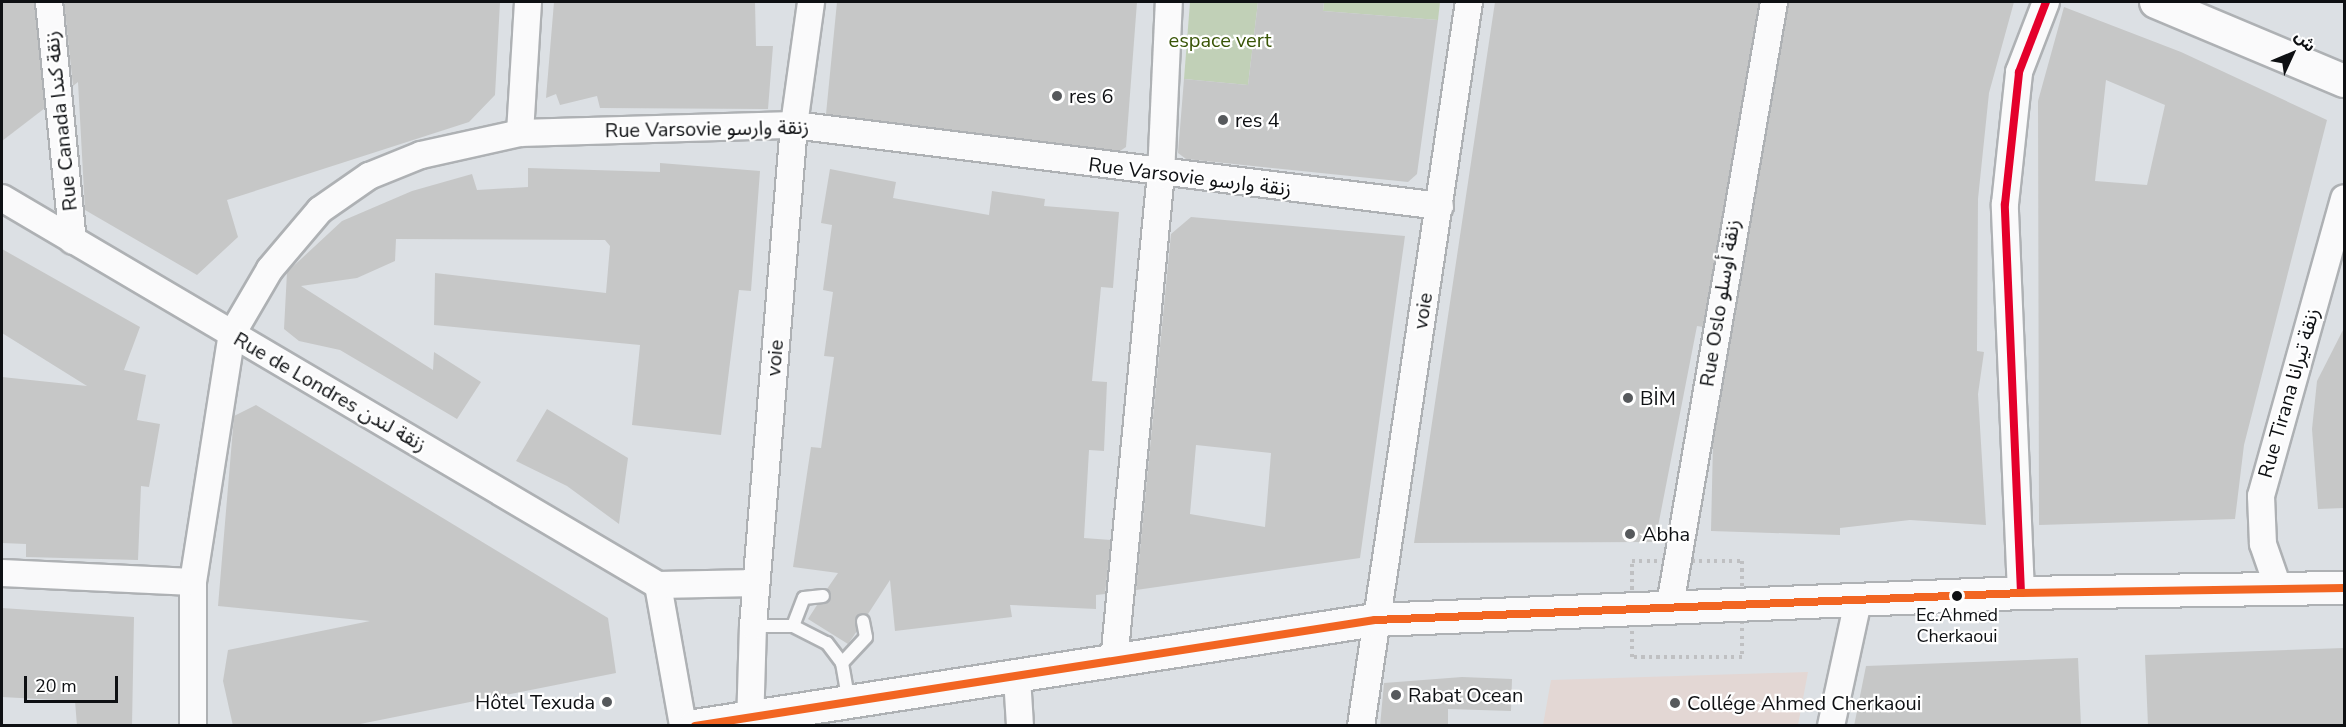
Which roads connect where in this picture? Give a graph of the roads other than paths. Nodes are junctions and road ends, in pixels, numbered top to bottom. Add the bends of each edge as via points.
1 (49, 2) edge
2 (528, 2) edge
3 (811, 2) edge
4 (1169, 2) edge
5 (1469, 2) edge
6 (1774, 2) edge
7 (2046, 2) edge
8 (2156, 2) edge
9 (2344, 81) edge
10 (794, 125) junction
11 (520, 133) junction
12 (1161, 175) junction
13 (2, 198) edge
14 (2344, 198) edge
15 (1440, 206) junction
16 (73, 241) junction
17 (232, 334) junction
18 (2, 573) edge
19 (193, 582) junction
20 (756, 583) junction
21 (658, 585) junction
22 (2344, 588) edge
23 (2279, 590) junction
24 (2021, 593) junction
25 (823, 596) dead end
26 (1858, 601) junction
27 (1670, 605) junction
28 (1375, 620) junction
29 (863, 621) dead end
30 (753, 626) junction
31 (793, 626) junction
32 (1114, 661) junction
33 (842, 663) junction
34 (1017, 677) junction
35 (849, 701) junction
36 (750, 721) edge
37 (193, 726) edge
38 (683, 726) edge
39 (695, 726) edge
40 (1020, 726) edge
41 (1361, 726) edge
42 (1831, 726) edge

1 - 16 street, Rue Canada زنقة كندا
2 - 11 street
3 - 10 street, voie
4 - 12 street
5 - 15 street, voie
6 - 27 street, Rue Oslo زنقة أوسلو
7 - 24 street via 2019,72 2005,204
8 - 9 street
10 - 11 street, Rue Varsovie زنقة وارسو
10 - 12 street, Rue Varsovie زنقة وارسو
10 - 20 street, voie
11 - 17 street, Rue Varsovie زنقة وارسو via 421,155 369,176 320,210 270,269
12 - 15 street, Rue Varsovie زنقة وارسو
12 - 32 street
13 - 16 street, Rue de Londres زنقة لندن
14 - 23 street, Rue Tirana زنقة تيرانا via 2261,496 2263,544
15 - 28 street, voie
16 - 17 street, Rue de Londres زنقة لندن
17 - 19 street
17 - 21 street, Rue de Londres زنقة لندن
18 - 19 street
19 - 37 street
20 - 21 street
20 - 30 street, voie
21 - 38 street
22 - 23 street
23 - 24 street
24 - 26 street
25 - 31 lane via 804,598
26 - 27 street
26 - 42 street
27 - 28 street
28 - 32 street
28 - 41 street, voie
29 - 33 lane via 866,638
30 - 31 lane
30 - 36 street, voie
31 - 33 lane via 827,643
32 - 34 street
33 - 35 lane
34 - 35 street
34 - 40 street
35 - 36 street
36 - 39 street

